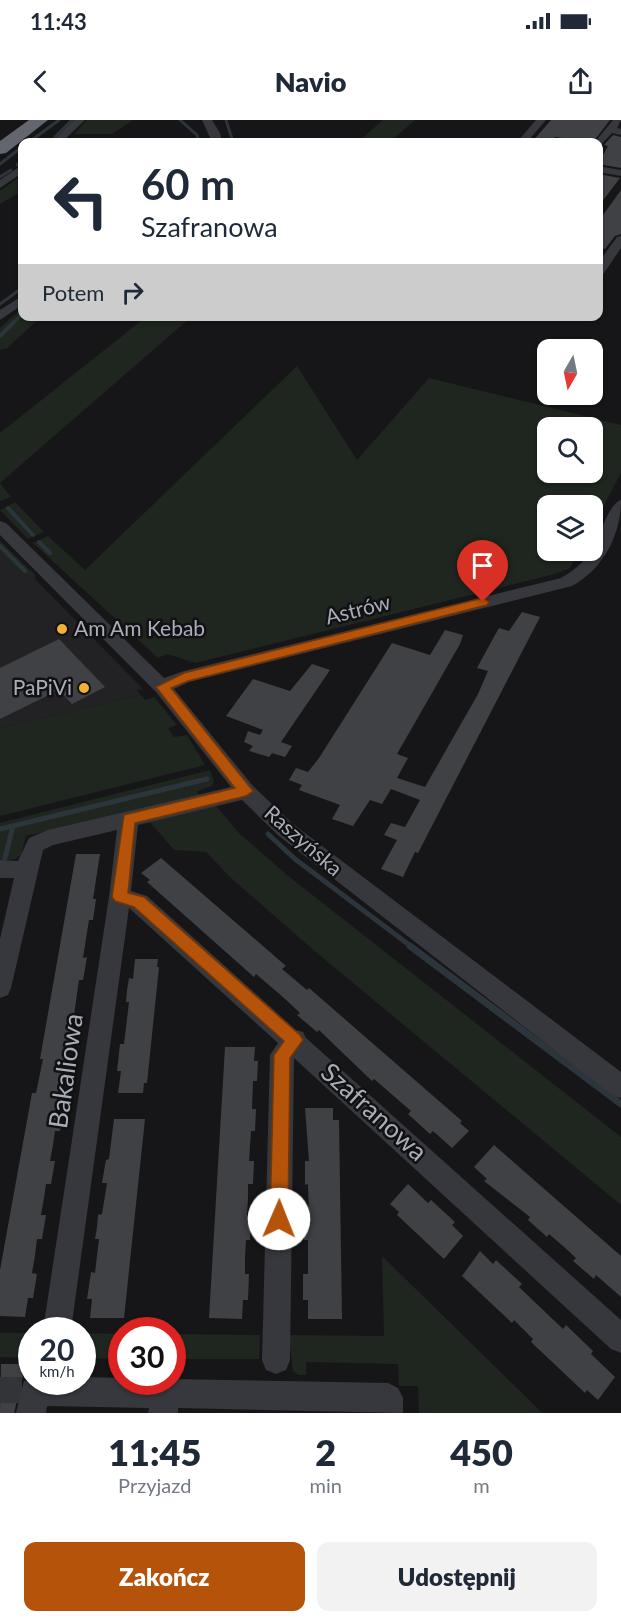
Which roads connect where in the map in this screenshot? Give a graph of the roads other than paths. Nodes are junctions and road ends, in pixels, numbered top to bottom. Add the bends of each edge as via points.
1 (40, 120) edge
2 (80, 120) edge
3 (207, 120) edge
4 (541, 120) edge
5 (618, 120) edge
6 (610, 130) junction
7 (621, 132) edge
8 (61, 138) edge
9 (216, 138) edge
10 (525, 138) edge
11 (603, 139) edge
12 (0, 149) edge
13 (603, 170) edge
14 (18, 171) edge
15 (621, 173) edge
16 (0, 185) edge
17 (621, 239) edge
18 (603, 266) edge
19 (18, 303) edge
20 (0, 316) edge
21 (621, 505) edge
22 (0, 526) edge
23 (162, 687) junction
24 (246, 791) junction
25 (129, 819) junction
26 (0, 869) edge
27 (26, 870) junction
28 (120, 897) junction
29 (0, 988) edge
30 (295, 1040) junction
31 (621, 1087) edge
32 (59, 1317) edge
33 (621, 1339) edge
34 (276, 1348) dead end
35 (29, 1398) tunnel mouth
36 (164, 1403) edge
37 (252, 1404) edge
38 (388, 1413) edge

1 - 12 highway
2 - 8 street
3 - 9 street
4 - 10 street
5 - 6 street
6 - 7 street
6 - 11 street
13 - 15 street
14 - 16 street
17 - 18 street
19 - 20 street
21 - 23 street, Astrów via 592,562 584,572 566,582 184,677
22 - 23 street, Raszyńska
23 - 24 street, Raszyńska
24 - 25 street
24 - 31 street, Raszyńska via 339,873
25 - 27 street via 48,838 36,844
25 - 28 street, Bakaliowa
26 - 27 street
27 - 29 street
28 - 30 street, Szafranowa via 139,902
28 - 32 street, Bakaliowa
30 - 33 street, Szafranowa
30 - 34 street via 282,1055
35 - 36 street
36 - 37 street
37 - 38 street via 388,1398

